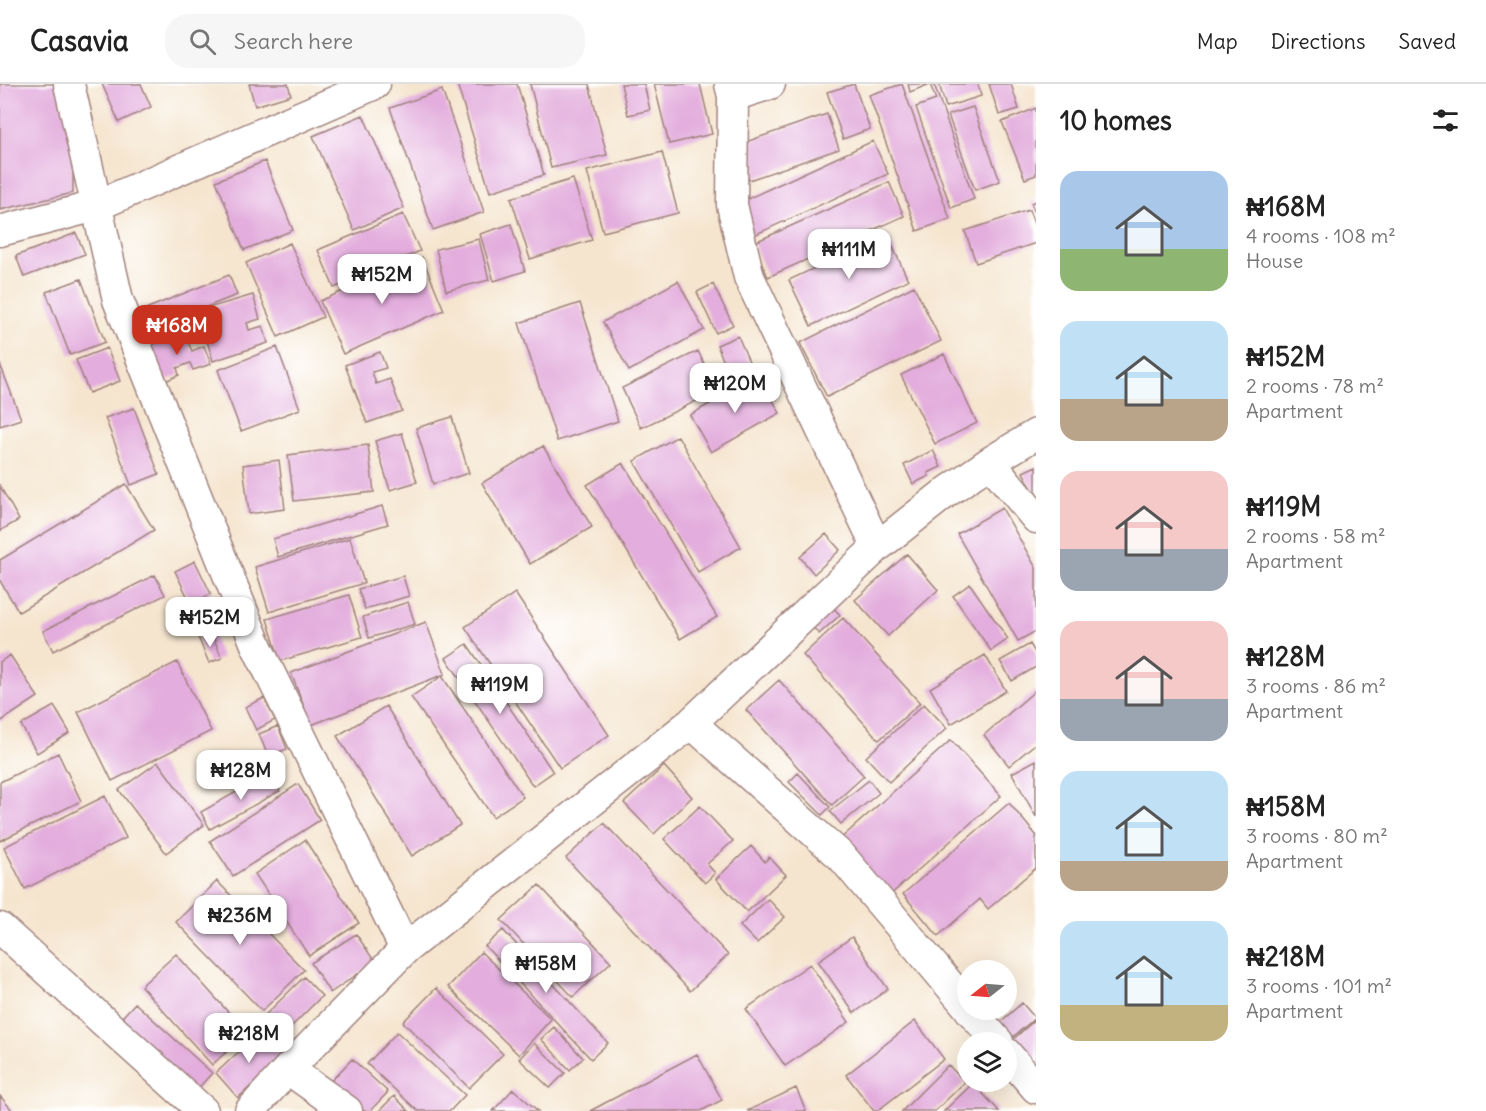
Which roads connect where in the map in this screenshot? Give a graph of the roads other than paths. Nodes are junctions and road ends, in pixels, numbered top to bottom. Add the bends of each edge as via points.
1 (69, 84) edge
2 (375, 84) edge
3 (770, 84) edge
4 (731, 90) edge
5 (96, 206) junction
6 (0, 231) edge
7 (1036, 434) edge
8 (990, 462) junction
9 (1036, 518) edge
10 (877, 547) junction
11 (691, 723) junction
12 (0, 928) edge
13 (405, 949) junction
14 (957, 994) edge
15 (979, 1020) edge
16 (989, 1032) edge
17 (1017, 1066) edge
18 (288, 1069) junction
19 (1036, 1088) edge
20 (203, 1111) edge
21 (250, 1111) edge
22 (347, 1111) edge

1 - 5 street
2 - 5 street
3 - 4 street
4 - 10 street via 732,205 749,277
5 - 6 street
5 - 13 street via 118,300 257,647
7 - 8 street
8 - 9 street
8 - 10 street
10 - 11 street
11 - 13 street
11 - 14 street via 842,857
12 - 20 street
13 - 18 street
15 - 16 street
17 - 19 street
18 - 21 street
18 - 22 street

